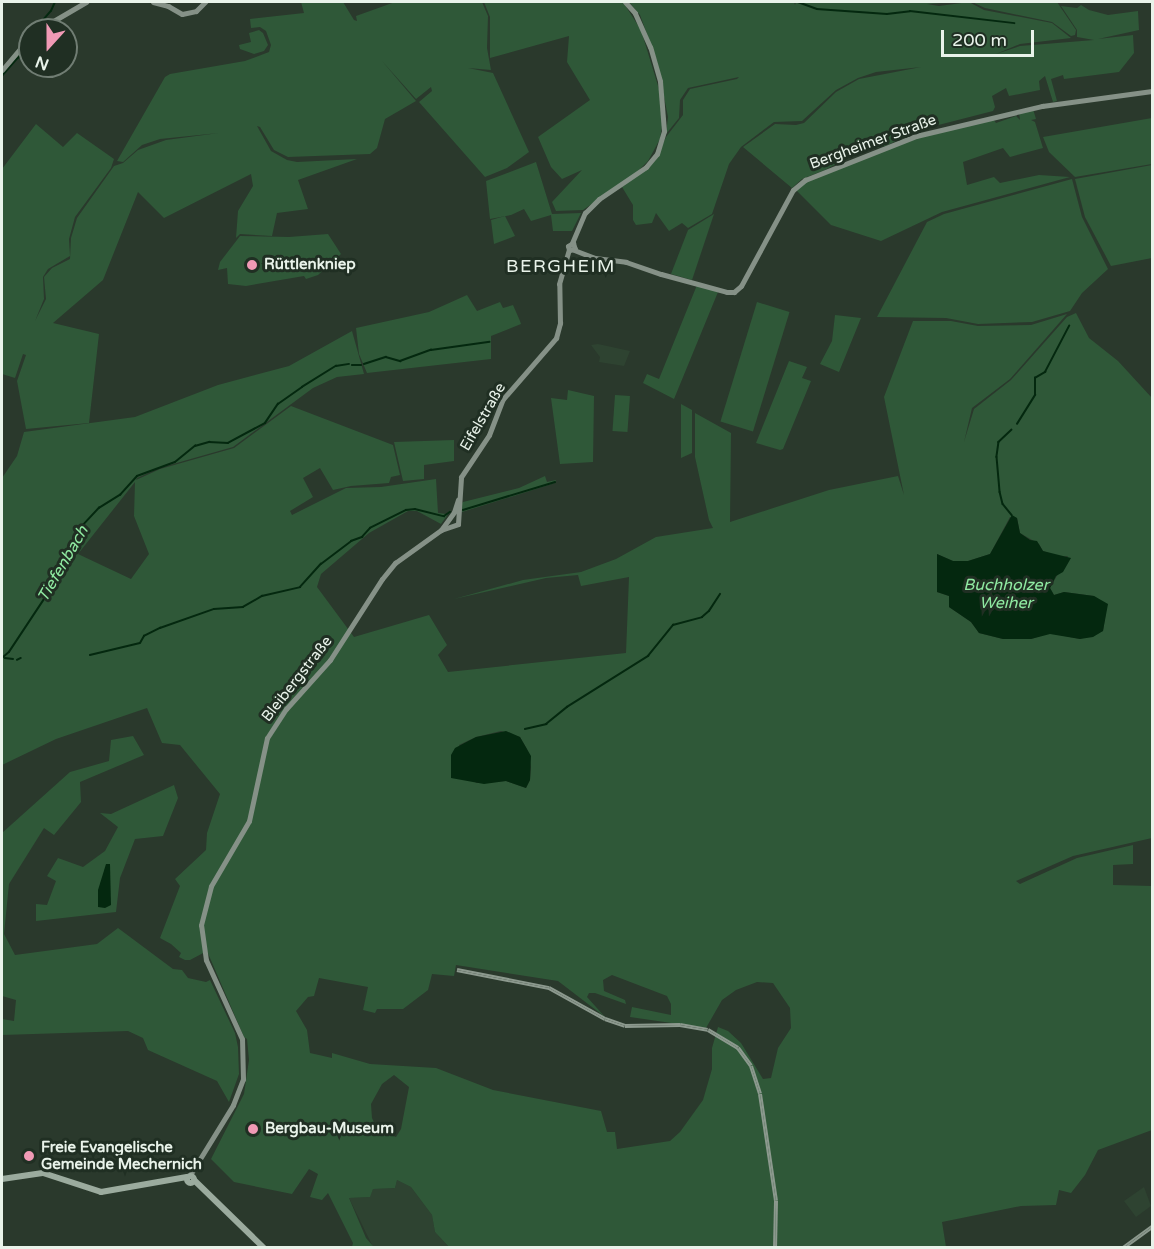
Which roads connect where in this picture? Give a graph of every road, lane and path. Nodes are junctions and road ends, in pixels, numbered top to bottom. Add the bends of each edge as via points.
1 (86, 2) edge
2 (153, 2) edge
3 (205, 2) edge
4 (625, 2) edge
5 (59, 18) edge
6 (18, 51) edge
7 (2, 70) edge
8 (1152, 91) edge
9 (570, 251) junction
10 (458, 500) junction
11 (453, 512) junction
12 (460, 514) junction
13 (448, 525) junction
14 (191, 1178) junction
15 (2, 1179) edge
16 (264, 1248) edge

1 - 5 street
2 - 3 street via 185,14 196,11
4 - 9 street via 635,13 650,47 660,81 664,131 657,154 646,167 585,213
6 - 7 street
8 - 9 street, Bergheimer Straße via 1042,106 916,136 805,180 793,190 741,286 734,292
9 - 10 street, Eifelstraße via 559,284 560,323 556,338 503,399 489,435 461,477
10 - 11 street, Bleibergstraße
10 - 12 street
11 - 12 street
11 - 13 street, Bleibergstraße
12 - 13 street, Bleibergstraße via 458,524
13 - 14 street, Bleibergstraße via 395,563 330,660 286,709 267,738 249,821 205,900 201,925 206,960 242,1039 243,1079 236,1099
14 - 15 main road via 176,1177 101,1192 35,1173
14 - 16 main road

